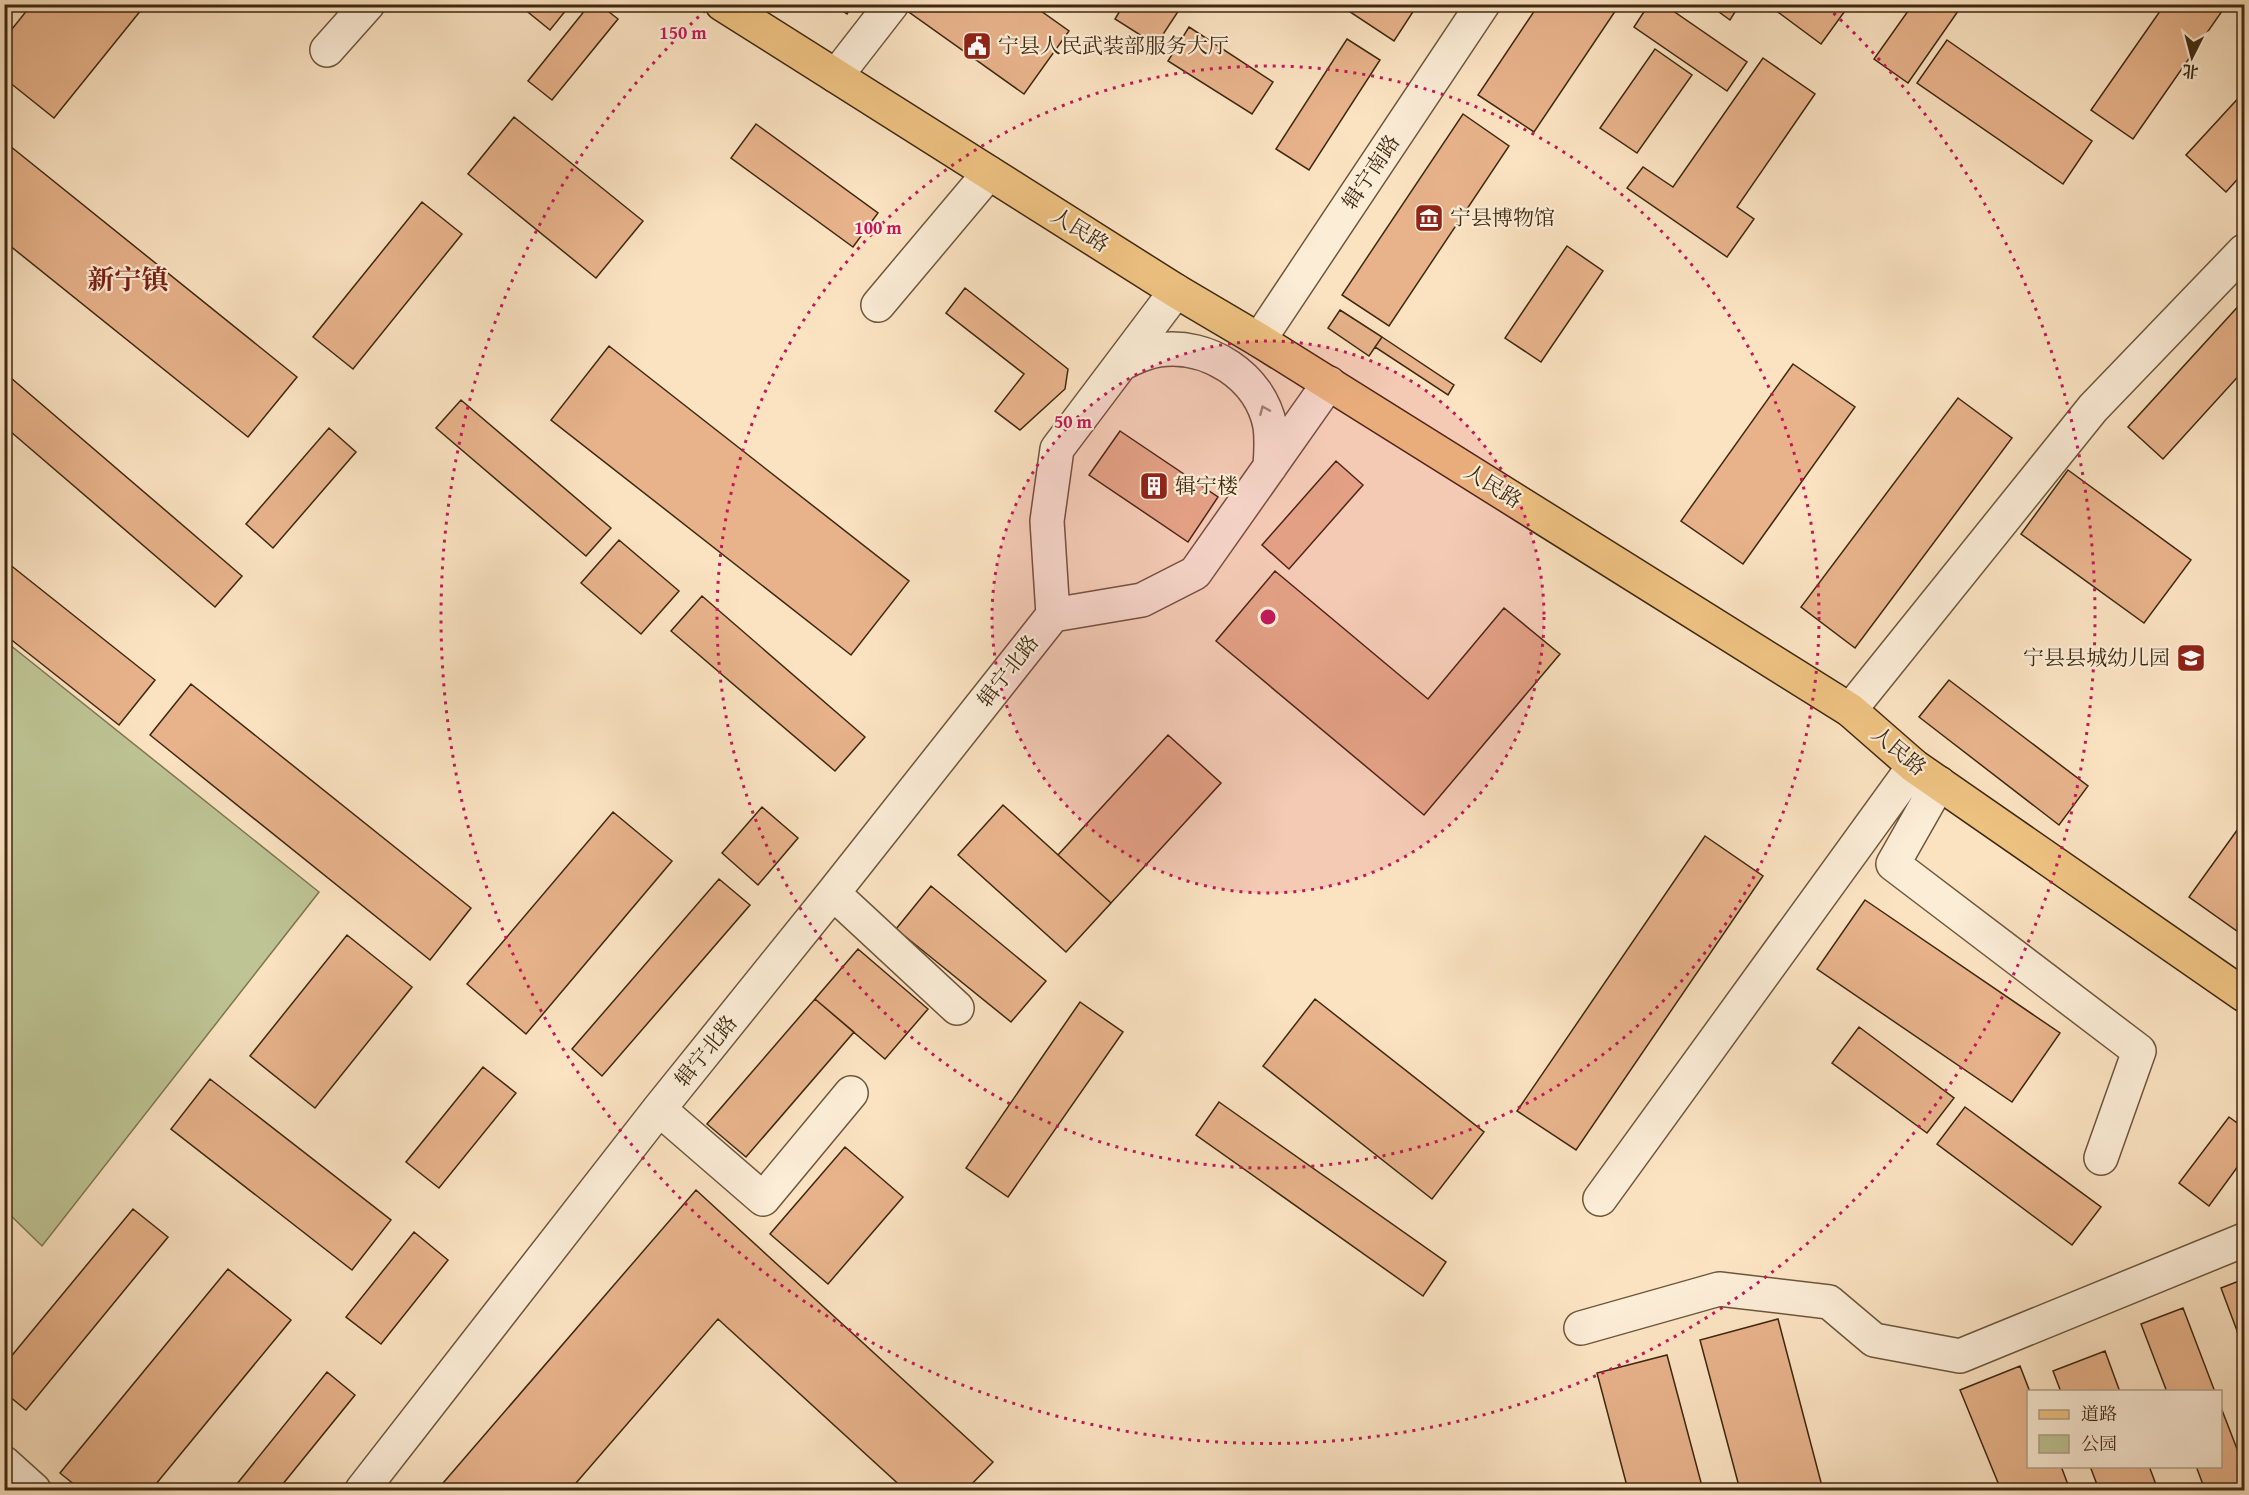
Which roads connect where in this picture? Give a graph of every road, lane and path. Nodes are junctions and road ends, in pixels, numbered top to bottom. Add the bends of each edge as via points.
1 (368, 4) edge
2 (722, 4) edge
3 (892, 4) edge
4 (1483, 4) edge
5 (327, 50) dead end
6 (836, 76) junction
7 (988, 173) junction
8 (2244, 251) edge
9 (1176, 291) junction
10 (878, 305) dead end
11 (1259, 340) junction
12 (1121, 364) junction
13 (1329, 383) junction
14 (1270, 467) junction
15 (1053, 615) junction
16 (1850, 710) junction
17 (1927, 775) junction
18 (833, 893) junction
19 (2244, 995) edge
20 (957, 1008) dead end
21 (851, 1093) dead end
22 (659, 1109) junction
23 (2101, 1158) dead end
24 (1600, 1199) dead end
25 (2244, 1240) edge
26 (1581, 1328) dead end
27 (4, 1463) edge
28 (34, 1491) edge
29 (362, 1491) edge

1 - 5 street
2 - 6 main road, 人民路
3 - 6 street
4 - 11 street, 辑宁南路
6 - 7 main road, 人民路
7 - 9 main road, 人民路
7 - 10 street
8 - 16 street via 2093,408
9 - 11 main road, 人民路
9 - 12 street, 辑宁北路
11 - 13 main road, 人民路
14 -> 12 street via 1272,446 1262,404 1251,386 1218,359 1199,352 1158,350
12 - 15 street, 辑宁北路 via 1057,449 1047,521
13 - 14 street, 辑宁北路
13 - 16 main road, 人民路
14 - 15 street, 辑宁北路 via 1195,573 1142,600
15 - 18 street, 辑宁北路
16 - 17 main road, 人民路
17 - 19 main road, 人民路
17 - 23 street via 1893,864 2139,1051
17 - 24 street
18 - 20 street
18 - 22 street, 辑宁北路
21 - 22 street via 762,1199
22 - 29 street, 辑宁北路
25 - 26 street via 1960,1356 1874,1340 1829,1302 1719,1289
27 - 28 street

